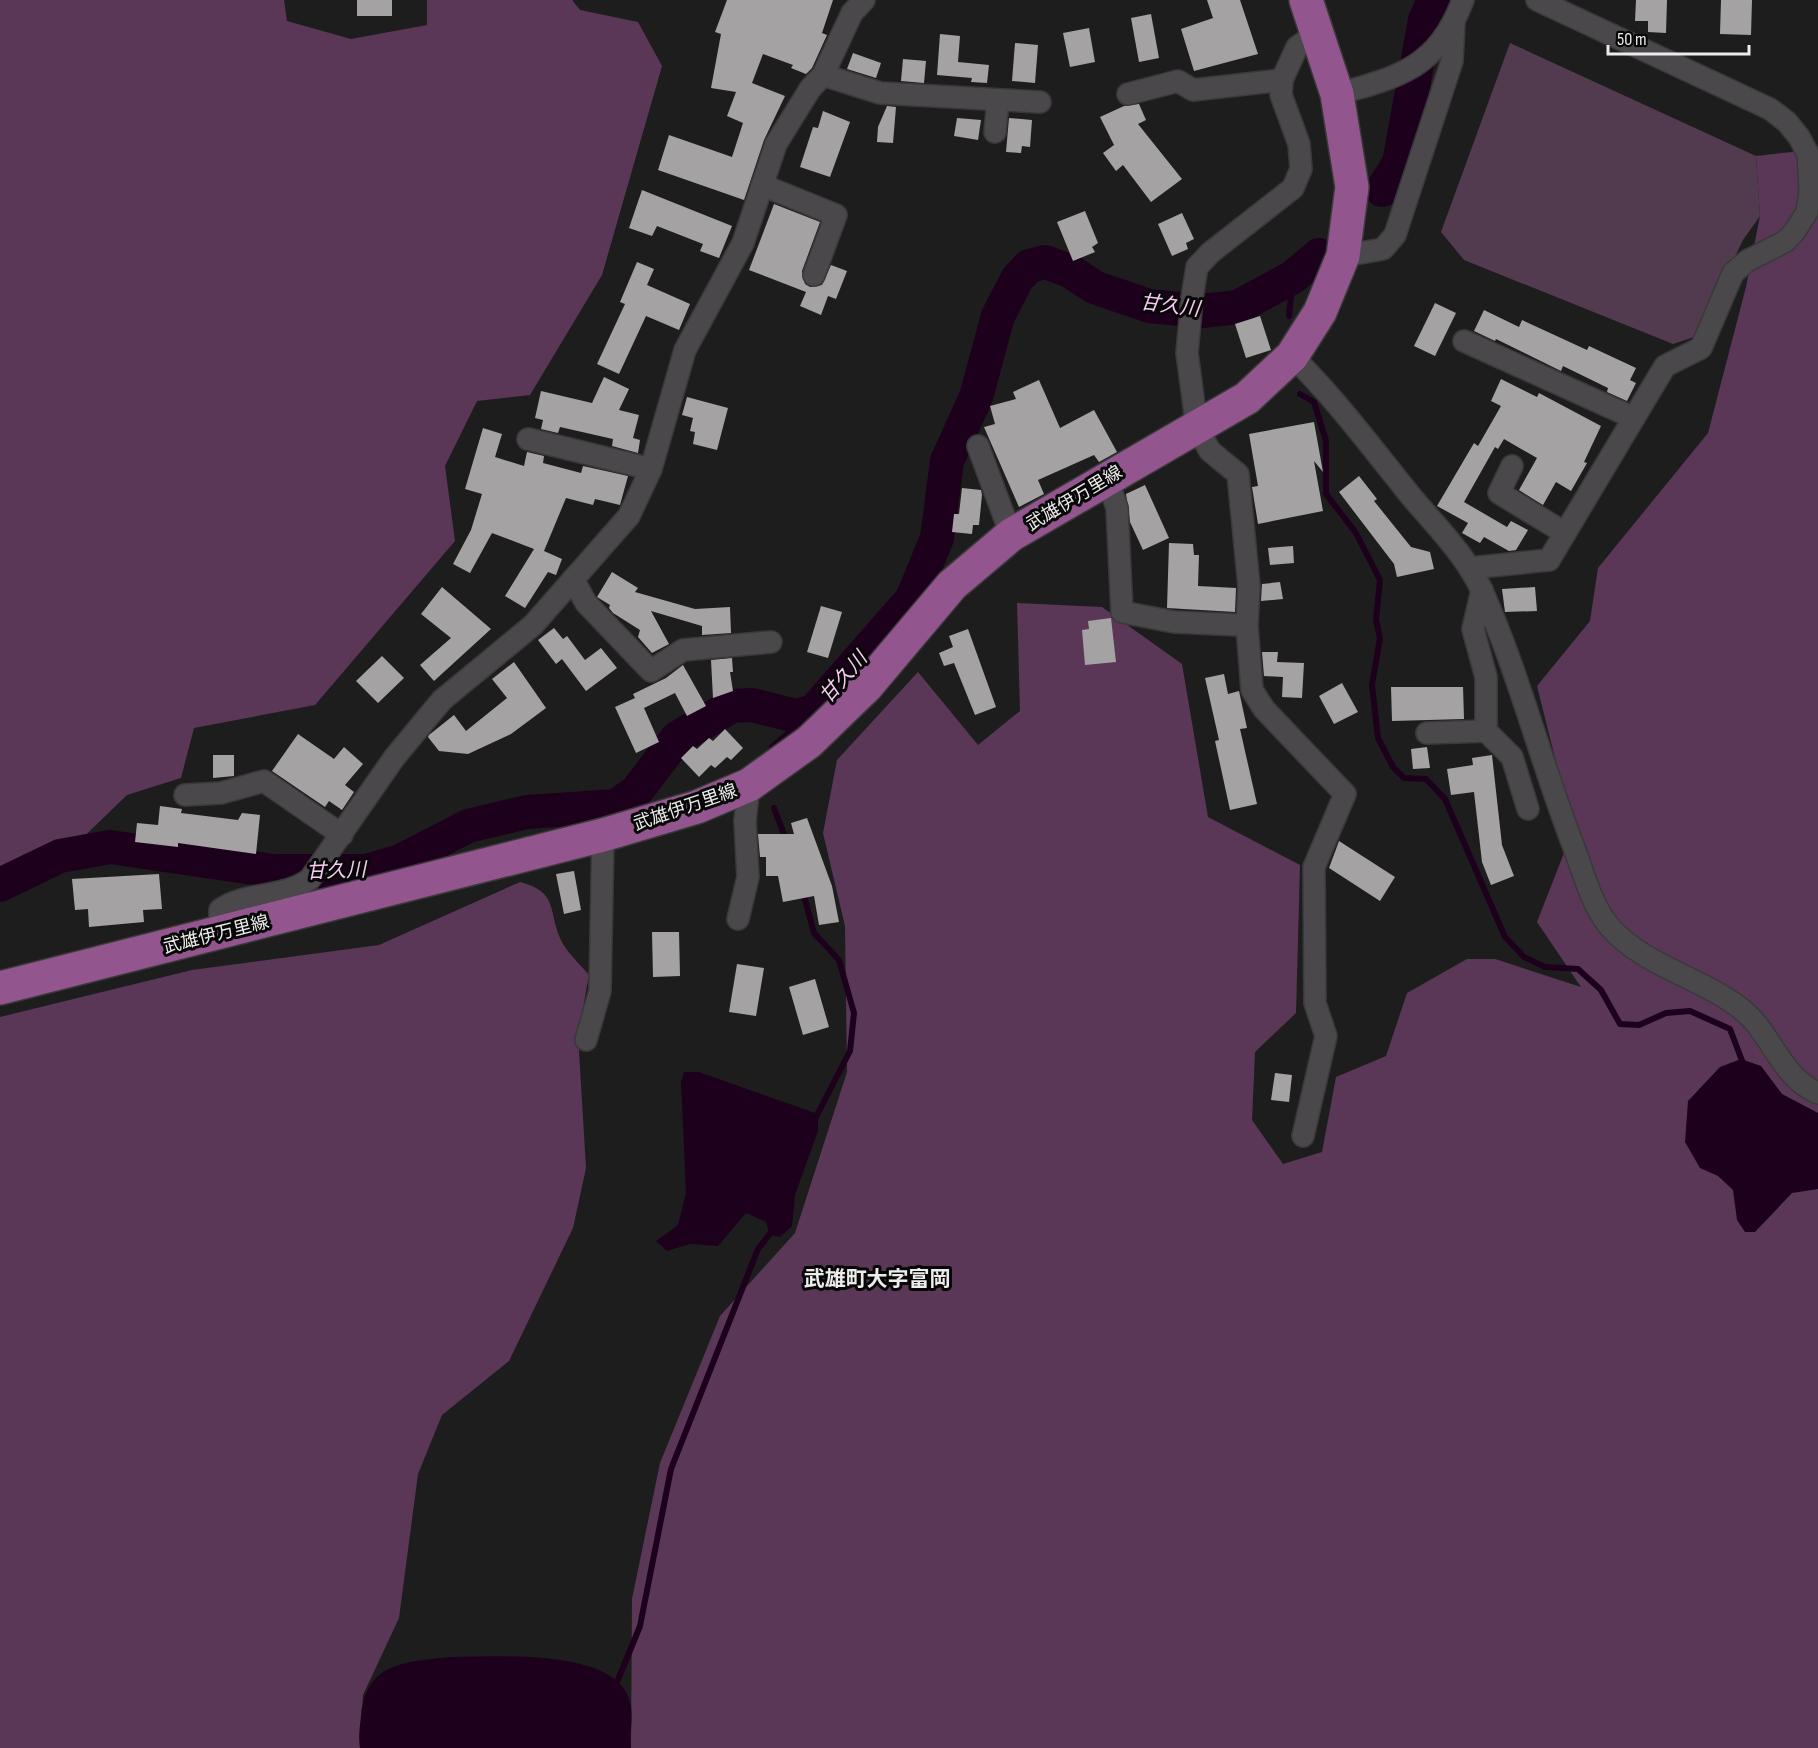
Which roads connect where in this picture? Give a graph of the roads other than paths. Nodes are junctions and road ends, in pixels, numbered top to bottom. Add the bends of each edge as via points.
1 (864, 0) edge
2 (1306, 0) edge
3 (1462, 0) edge
4 (1537, 0) edge
5 (1454, 23) junction
6 (1317, 33) junction
7 (823, 75) junction
8 (1282, 80) junction
9 (1128, 94) dead end
10 (1337, 94) junction
11 (998, 100) junction
12 (1040, 102) dead end
13 (995, 132) dead end
14 (762, 185) junction
15 (1343, 256) junction
16 (814, 275) dead end
17 (1464, 341) dead end
18 (1292, 356) junction
19 (1634, 418) junction
20 (1197, 428) junction
21 (528, 439) dead end
22 (978, 446) dead end
23 (1512, 466) dead end
24 (651, 468) junction
25 (1098, 482) junction
26 (1565, 533) junction
27 (1011, 535) junction
28 (1470, 568) junction
29 (573, 579) junction
30 (1482, 590) junction
31 (1240, 625) dead end
32 (771, 642) dead end
33 (1486, 731) junction
34 (1427, 733) dead end
35 (749, 785) junction
36 (185, 795) dead end
37 (1528, 809) dead end
38 (342, 835) junction
39 (603, 835) junction
40 (738, 919) dead end
41 (220, 933) junction
42 (0, 988) edge
43 (586, 1040) dead end
44 (1818, 1093) edge
45 (1302, 1136) dead end

1 - 7 street via 852,13
2 - 6 main road, 武雄伊万里線
3 - 5 street
4 - 19 street via 1770,109 1787,122 1808,154 1807,212 1795,231 1786,241 1747,261 1733,273 1701,348 1665,366
5 - 10 street via 1428,58 1391,80
5 - 15 street via 1452,61 1395,235 1383,249
6 - 8 street via 1297,47
6 - 10 main road, 武雄伊万里線
7 - 11 street via 880,93
7 - 14 street via 776,144
8 - 9 street via 1193,90 1178,81
8 - 20 street via 1281,95 1299,144 1301,169 1293,188 1197,267 1187,353
10 - 15 main road, 武雄伊万里線 via 1352,188
11 - 12 street
11 - 13 street
14 - 16 street via 836,215
14 - 24 street via 743,243 685,350
15 - 18 main road, 武雄伊万里線 via 1320,312
17 - 19 street
18 - 20 main road, 武雄伊万里線 via 1247,398
18 - 28 street
19 - 26 street
20 - 25 main road, 武雄伊万里線
20 - 45 street via 1210,451 1238,474 1249,586 1247,626 1252,690 1264,709 1345,794 1314,867 1315,1003 1326,1036
21 - 24 street
22 - 27 street
23 - 26 street via 1498,493
24 - 29 street via 629,516
25 - 27 main road, 武雄伊万里線
25 - 31 street via 1112,493 1117,508 1122,612 1174,622
26 - 28 street via 1549,560
27 - 35 main road, 武雄伊万里線 via 952,585 866,687 809,742
28 - 30 street
29 - 32 street via 586,603 651,671 683,650
29 - 38 street via 533,625 442,700 394,758
30 - 33 street via 1473,629 1486,677
30 - 44 street via 1546,777 1607,924 1634,947 1740,1007 1753,1019 1786,1069
33 - 34 street
33 - 37 street via 1512,757
35 - 39 main road, 武雄伊万里線 via 696,807
35 - 40 street via 745,821 747,877
36 - 38 street via 221,793 264,781
38 - 41 street via 325,861 297,889 230,903 220,910
39 - 41 main road, 武雄伊万里線
39 - 43 street via 600,991
41 - 42 main road, 武雄伊万里線

